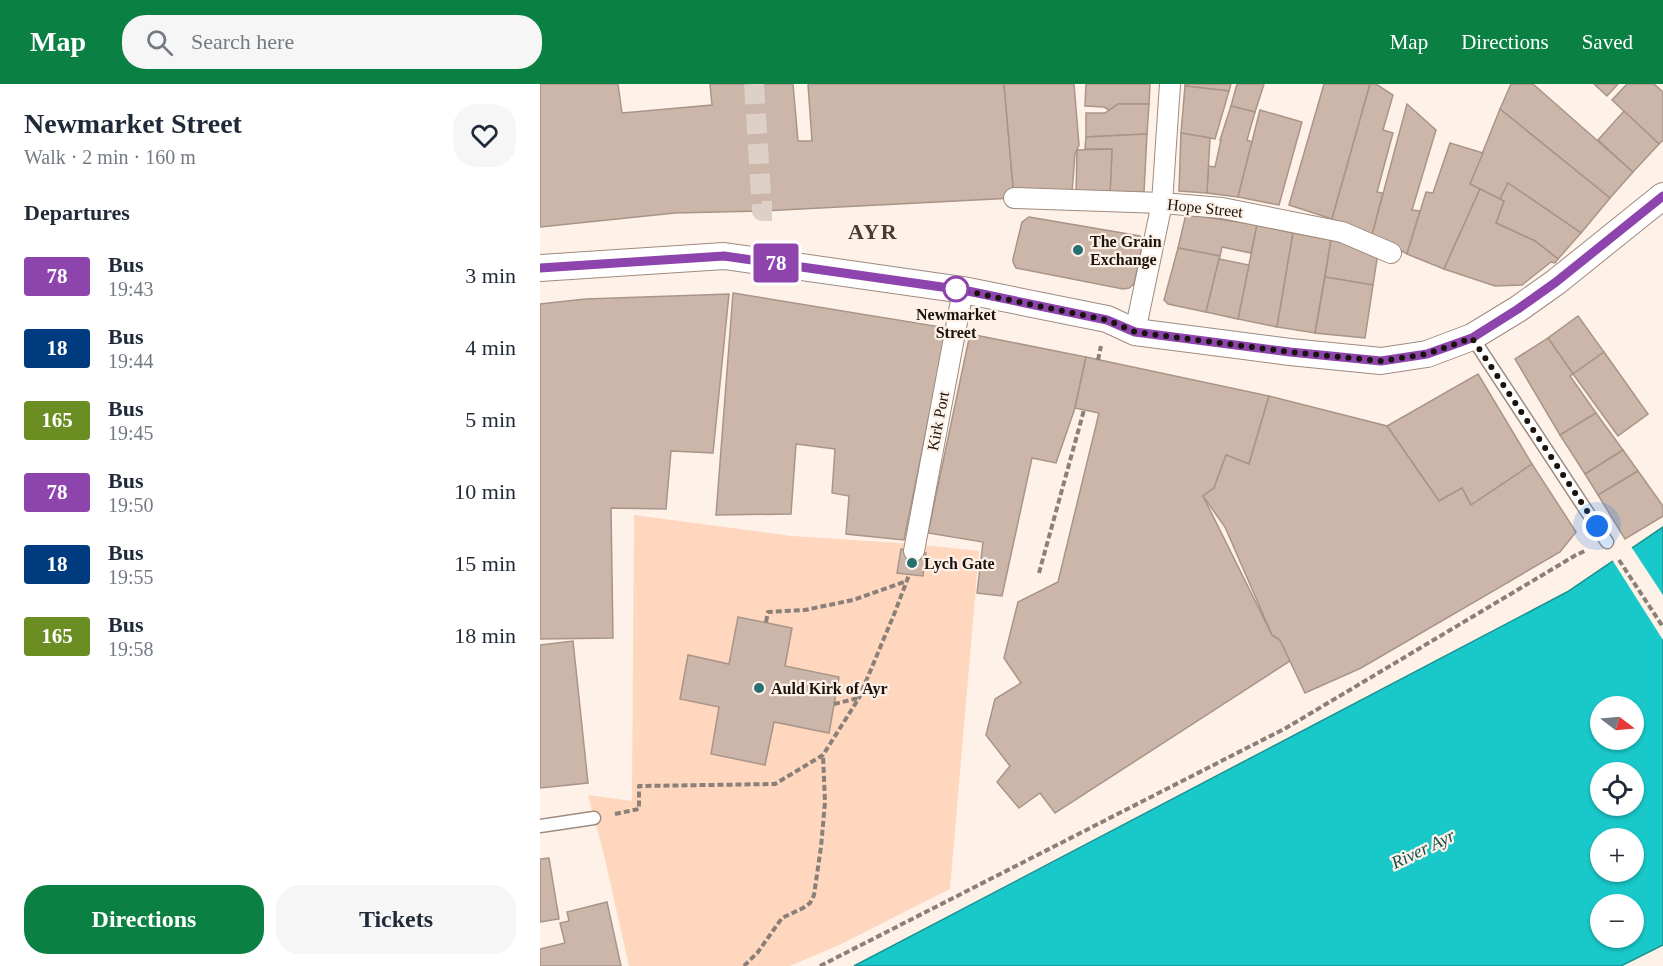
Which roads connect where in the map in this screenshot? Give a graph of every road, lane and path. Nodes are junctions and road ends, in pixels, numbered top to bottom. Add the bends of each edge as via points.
1 (1170, 84) edge
2 (1663, 196) edge
3 (1014, 198) dead end
4 (1161, 203) junction
5 (1391, 253) dead end
6 (540, 268) edge
7 (963, 290) junction
8 (1135, 332) junction
9 (1472, 338) junction
10 (1084, 410) dead end
11 (1607, 542) joint
12 (914, 551) dead end
13 (1576, 555) dead end
14 (1039, 573) dead end
15 (909, 574) dead end
16 (908, 581) junction
17 (766, 622) dead end
18 (1663, 627) edge
19 (859, 698) junction
20 (834, 704) dead end
21 (823, 755) junction
22 (594, 818) joint
23 (540, 826) edge
24 (744, 966) edge
25 (820, 966) edge

1 - 4 street
2 - 9 street via 1556,282
3 - 4 street, Hope Street
4 - 5 street, Hope Street via 1222,208 1342,232
4 - 8 street
6 - 7 street via 724,256
7 - 8 street via 1107,320
7 - 12 street, Kirk Port
8 - 9 street via 1381,361 1427,354
9 - 11 lane
10 - 14 path
11 - 18 path
13 - 25 path via 1286,728
15 - 16 path
16 - 17 path via 853,600 805,610 768,612
16 - 19 path
19 - 20 path
19 - 21 path
21 - 22 path via 775,783 639,786 639,809
21 - 24 path via 825,802 814,895 810,903 782,918
22 - 23 lane

